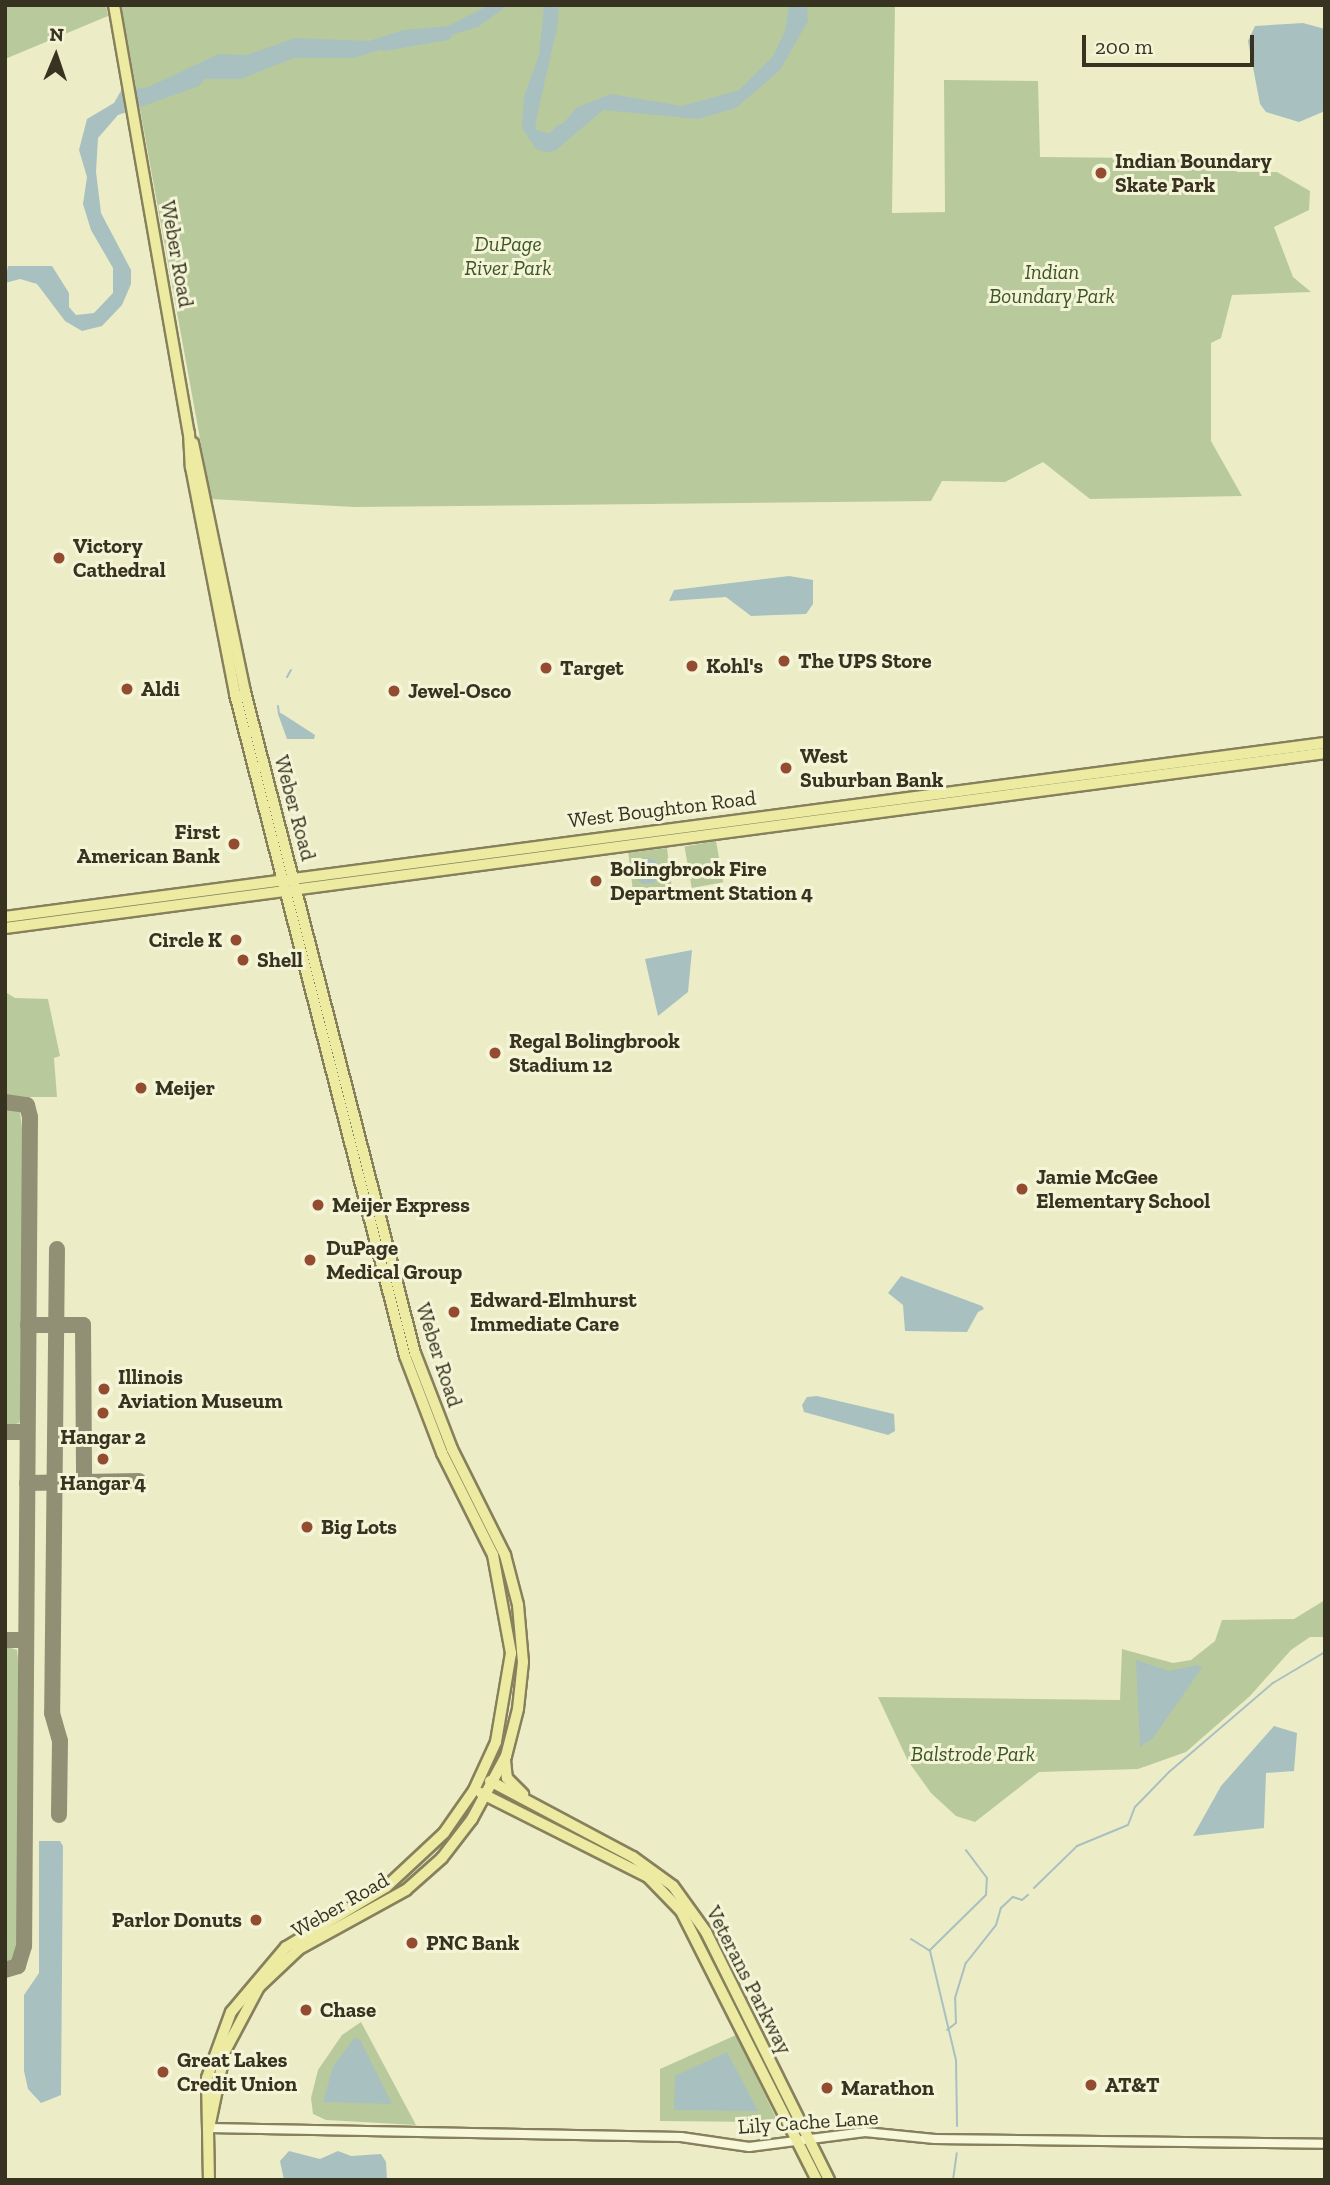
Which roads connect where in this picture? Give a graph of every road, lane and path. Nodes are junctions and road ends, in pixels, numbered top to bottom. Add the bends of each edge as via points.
1 (114, 5) edge
2 (189, 433) junction
3 (1325, 743) edge
4 (1325, 754) edge
5 (293, 876) junction
6 (280, 878) junction
7 (296, 889) junction
8 (283, 891) junction
9 (5, 917) edge
10 (5, 928) edge
11 (315, 1006) junction
12 (335, 1039) junction
13 (506, 1756) junction
14 (481, 1776) junction
15 (493, 1783) junction
16 (474, 1790) junction
17 (486, 1796) junction
18 (534, 1804) junction
19 (209, 2128) junction
20 (808, 2138) junction
21 (796, 2140) junction
22 (1325, 2144) edge
23 (209, 2180) edge
24 (817, 2180) edge
25 (830, 2180) edge

1 - 2 main road, Weber Road
2 - 5 main road, Weber Road via 200,465 245,692
2 - 6 main road, Weber Road via 222,637
3 - 5 main road, West Boughton Road
4 - 7 main road, West Boughton Road
5 - 6 main road, West Boughton Road
5 - 7 main road, Weber Road
6 - 8 main road, Weber Road
6 - 9 main road, West Boughton Road
7 - 8 main road, West Boughton Road
7 - 12 main road, Weber Road
8 - 10 main road, West Boughton Road
8 - 11 main road, Weber Road
11 - 12 main road via 328,1035
11 - 14 main road, Weber Road via 412,1379 493,1555 502,1588 510,1642 508,1690 496,1742
12 - 13 main road, Weber Road via 415,1353 452,1449 510,1571 523,1662 519,1707
13 - 15 main road, Weber Road
13 - 18 main road via 507,1778
14 - 15 main road, Veterans Parkway
14 - 16 main road, Weber Road
15 - 17 main road, Weber Road
15 - 18 main road, Veterans Parkway
16 - 17 main road, Veterans Parkway
16 - 19 main road, Weber Road via 444,1833 413,1865 375,1894 286,1947 242,1994 210,2063 205,2114
17 - 19 main road, Weber Road via 459,1837 424,1875 392,1899 299,1949 259,1987 225,2051
17 - 21 main road, Veterans Parkway via 648,1877 681,1911
18 - 20 main road, Veterans Parkway via 653,1869 689,1906
19 - 21 street, Lily Cache Lane via 681,2137 749,2147
19 - 23 main road, Weber Road
20 - 21 street, Lily Cache Lane
20 - 22 street, Lily Cache Lane via 864,2132 935,2139
20 - 25 main road, Veterans Parkway
21 - 24 main road, Veterans Parkway

